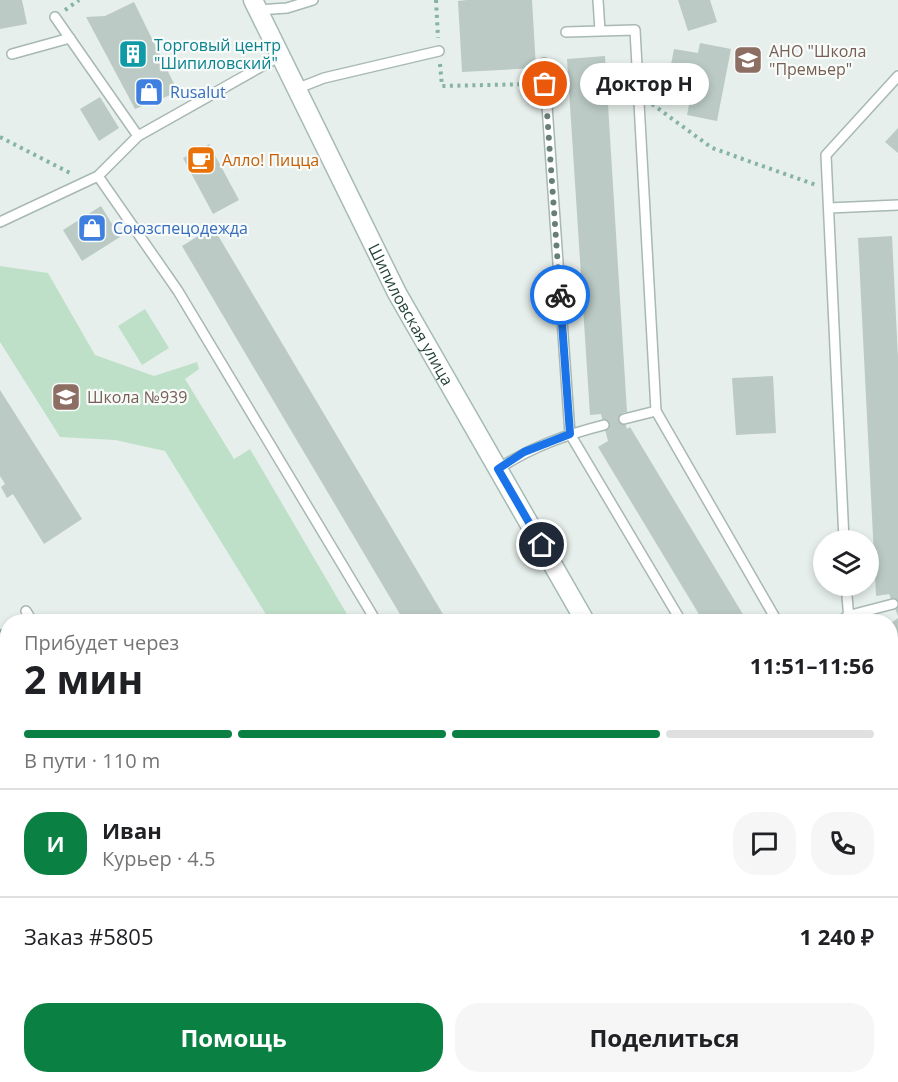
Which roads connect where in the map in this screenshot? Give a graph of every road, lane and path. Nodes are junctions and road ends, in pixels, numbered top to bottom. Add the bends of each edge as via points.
1 (314, 0) edge
2 (436, 0) edge
3 (598, 0) edge
4 (255, 5) edge
5 (55, 17) dead end
6 (600, 31) junction
7 (566, 32) dead end
8 (70, 38) junction
9 (439, 51) junction
10 (12, 54) dead end
11 (280, 56) junction
12 (544, 63) dead end
13 (898, 76) edge
14 (638, 81) junction
15 (545, 84) junction
16 (296, 88) junction
17 (138, 136) junction
18 (0, 137) edge
19 (98, 176) junction
20 (84, 180) junction
21 (828, 189) junction
22 (898, 205) edge
23 (829, 208) junction
24 (0, 222) edge
25 (656, 411) junction
26 (624, 419) dead end
27 (604, 425) dead end
28 (570, 434) junction
29 (498, 469) junction
30 (843, 530) edge
31 (846, 596) edge
32 (893, 604) dead end
33 (26, 611) dead end
34 (28, 614) edge
35 (372, 614) edge
36 (581, 614) edge
37 (677, 614) edge
38 (773, 614) edge
39 (846, 614) edge
40 (862, 614) edge

1 - 4 lane via 287,8
2 - 9 path
3 - 6 lane
4 - 11 main road, Шипиловская улица
5 - 8 lane
6 - 7 lane
6 - 14 lane via 635,30
8 - 10 lane
8 - 17 lane
9 - 15 path via 442,86
9 - 16 lane
11 - 16 main road, Шипиловская улица
11 - 17 lane
12 - 15 lane
13 - 21 lane via 826,155
14 - 21 path via 652,104 712,148
14 - 25 lane
15 - 28 lane
16 - 29 main road, Шипиловская улица via 397,292
17 - 19 lane
18 - 20 path
19 - 20 lane
19 - 35 lane via 178,291
20 - 24 lane
21 - 23 lane
22 - 23 lane
23 - 30 lane
25 - 26 lane
25 - 38 lane
27 - 28 lane
28 - 29 lane via 524,452
28 - 37 lane
29 - 36 main road, Шипиловская улица
31 - 39 lane
32 - 40 lane
33 - 34 lane

